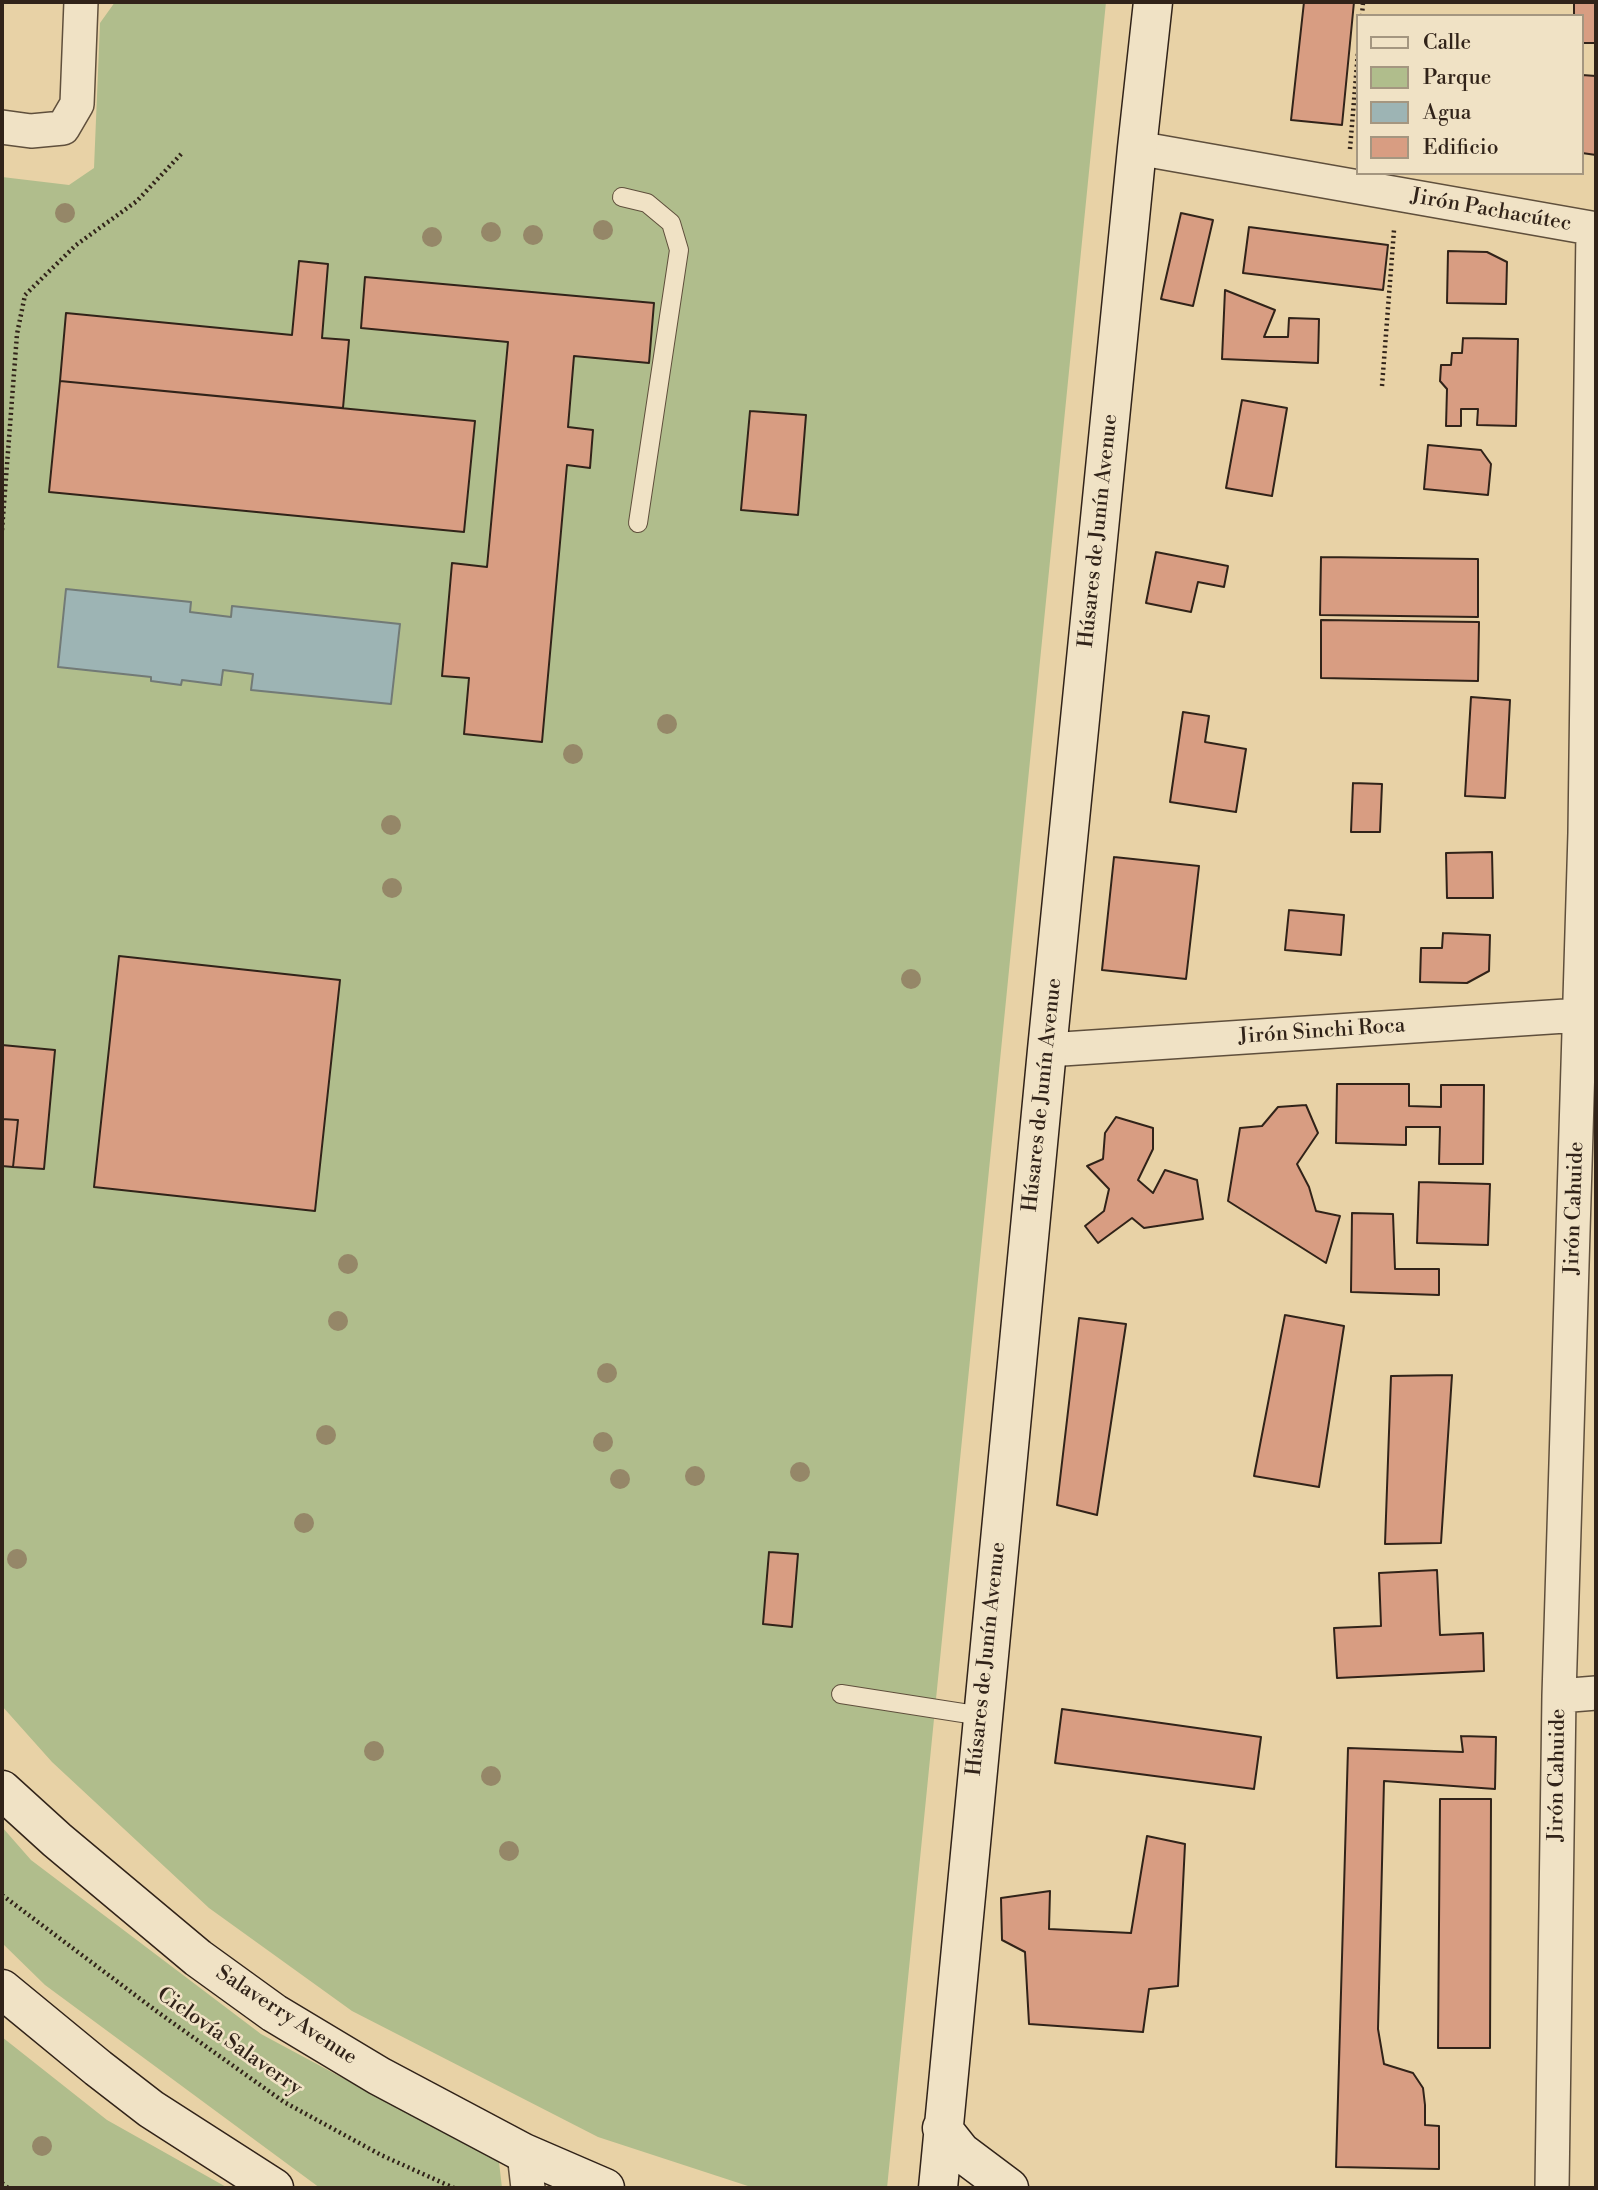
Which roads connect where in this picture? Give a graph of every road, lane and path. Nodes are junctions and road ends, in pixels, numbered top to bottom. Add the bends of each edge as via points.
1 (81, 2) edge
2 (1153, 2) edge
3 (1356, 74) edge
4 (2, 127) edge
5 (1137, 148) junction
6 (183, 152) dead end
7 (1346, 185) junction
8 (1397, 194) junction
9 (622, 197) dead end
10 (1594, 229) edge
11 (1382, 386) dead end
12 (638, 523) dead end
13 (2, 530) edge
14 (1588, 1014) edge
15 (1047, 1050) junction
16 (1596, 1693) edge
17 (841, 1694) dead end
18 (1559, 1696) junction
19 (982, 1716) junction
20 (2, 1790) edge
21 (2, 1895) edge
22 (2, 1989) edge
23 (942, 2128) junction
24 (526, 2171) edge
25 (2, 2183) edge
26 (8, 2188) edge
27 (274, 2188) edge
28 (454, 2188) edge
29 (605, 2188) edge
30 (937, 2188) edge
31 (1009, 2188) edge
32 (1552, 2188) edge

1 - 4 street via 77,104 62,128 31,131
2 - 5 street, Húsares de Junín Avenue
3 - 7 path
5 - 7 street, Jirón Pachacútec
5 - 15 street, Húsares de Junín Avenue
6 - 13 path via 137,201 76,245 25,295 17,334
7 - 8 street, Jirón Pachacútec
8 - 10 street, Jirón Pachacútec
8 - 11 path
9 - 12 lane via 647,203 671,223 679,250
10 - 14 street, Jirón Cahuide
14 - 15 street, Jirón Sinchi Roca
14 - 18 street, Jirón Cahuide
15 - 19 street, Húsares de Junín Avenue
16 - 18 street
17 - 19 lane
18 - 32 street, Jirón Cahuide
19 - 23 street, Húsares de Junín Avenue
20 - 24 street, Salaverry Avenue via 198,1958 274,2013
21 - 28 path, Ciclovía Salaverry via 284,2102 381,2155
22 - 27 street via 151,2109
23 - 30 street, Húsares de Junín Avenue
23 - 31 street via 961,2152
24 - 29 street, Salaverry Avenue
25 - 26 path

